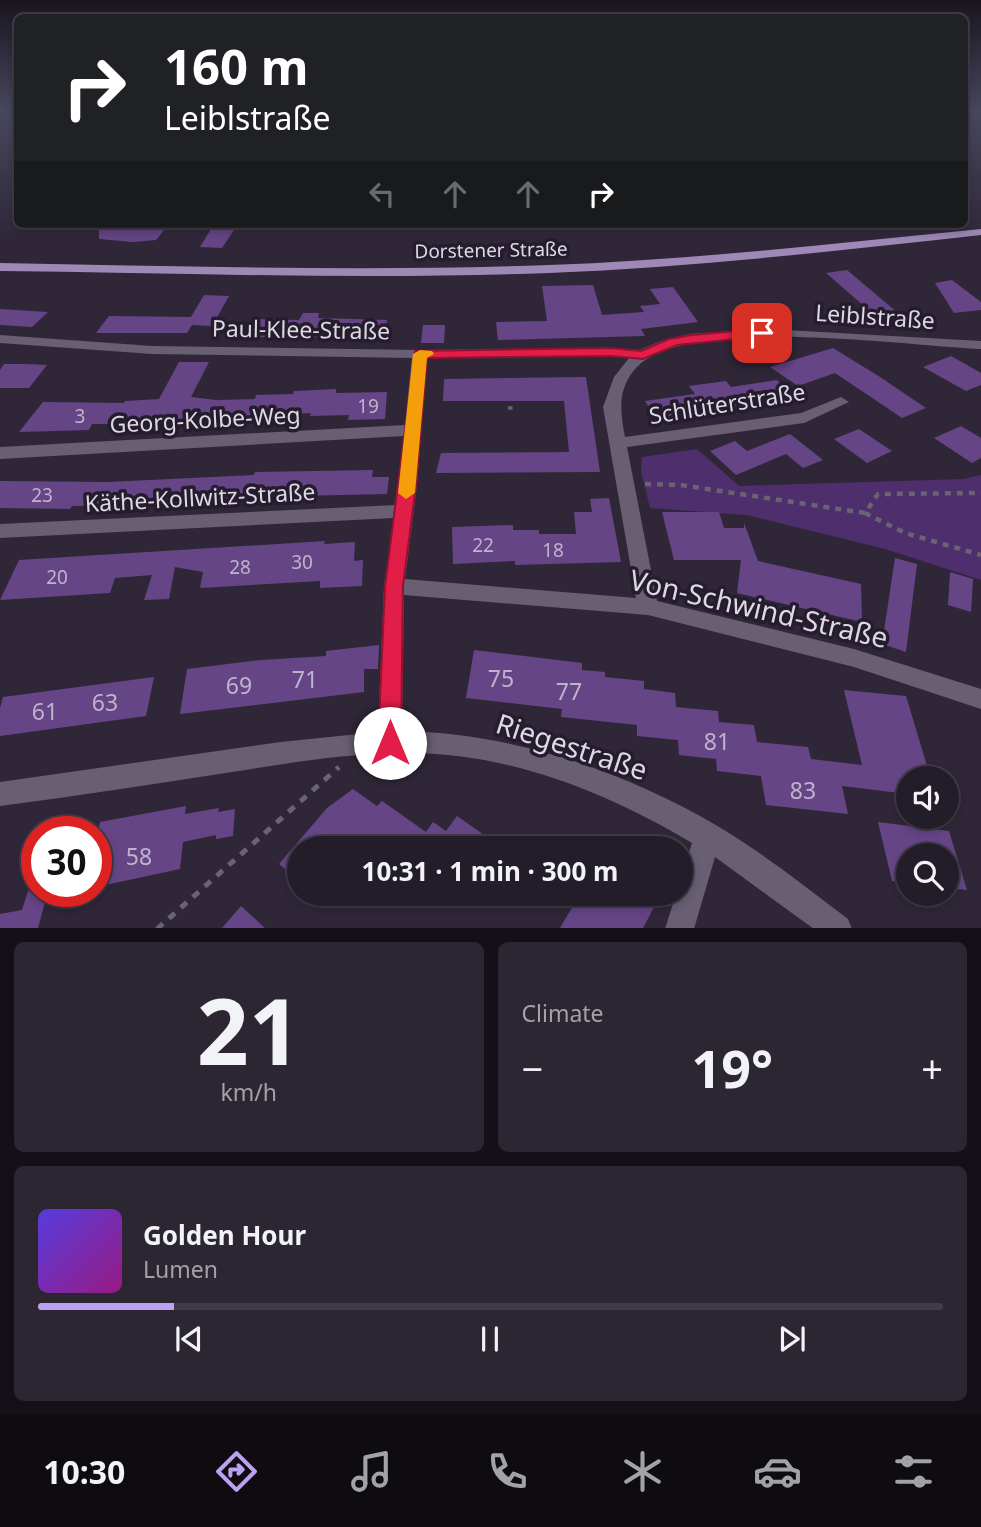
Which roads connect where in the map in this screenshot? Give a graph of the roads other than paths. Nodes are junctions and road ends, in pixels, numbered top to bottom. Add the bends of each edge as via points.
1 (981, 232) edge
2 (0, 267) edge
3 (0, 339) edge
4 (981, 345) edge
5 (420, 354) junction
6 (643, 355) junction
7 (841, 402) dead end
8 (412, 430) junction
9 (618, 443) junction
10 (0, 453) edge
11 (403, 511) junction
12 (0, 531) edge
13 (394, 586) junction
14 (648, 607) junction
15 (981, 699) edge
16 (390, 743) junction
17 (0, 794) edge
18 (708, 835) junction
19 (679, 928) edge
20 (837, 928) edge

1 - 2 main road, Dorstener Straße via 708,259 551,268 361,272
3 - 5 street, Paul-Klee-Straße via 152,350
4 - 6 street, Leiblstraße via 762,333 685,340
5 - 6 street, Leiblstraße
5 - 8 street, Paul-Klee-Straße
6 - 9 street, Leiblstraße via 622,375 615,390 611,407
7 - 9 street, Schlüterstraße via 804,418
8 - 10 street, Georg-Kolbe-Weg
8 - 11 street, Paul-Klee-Straße
9 - 14 street, Leiblstraße
11 - 12 street, Käthe-Kollwitz-Straße
11 - 13 street, Paul-Klee-Straße
13 - 14 street, Von-Schwind-Straße
13 - 16 street, Paul-Klee-Straße
14 - 15 street, Von-Schwind-Straße via 853,658
16 - 17 street, Riegestraße via 347,743
16 - 18 street, Riegestraße via 464,746 535,761 595,781
18 - 19 street
18 - 20 street, Riegestraße

